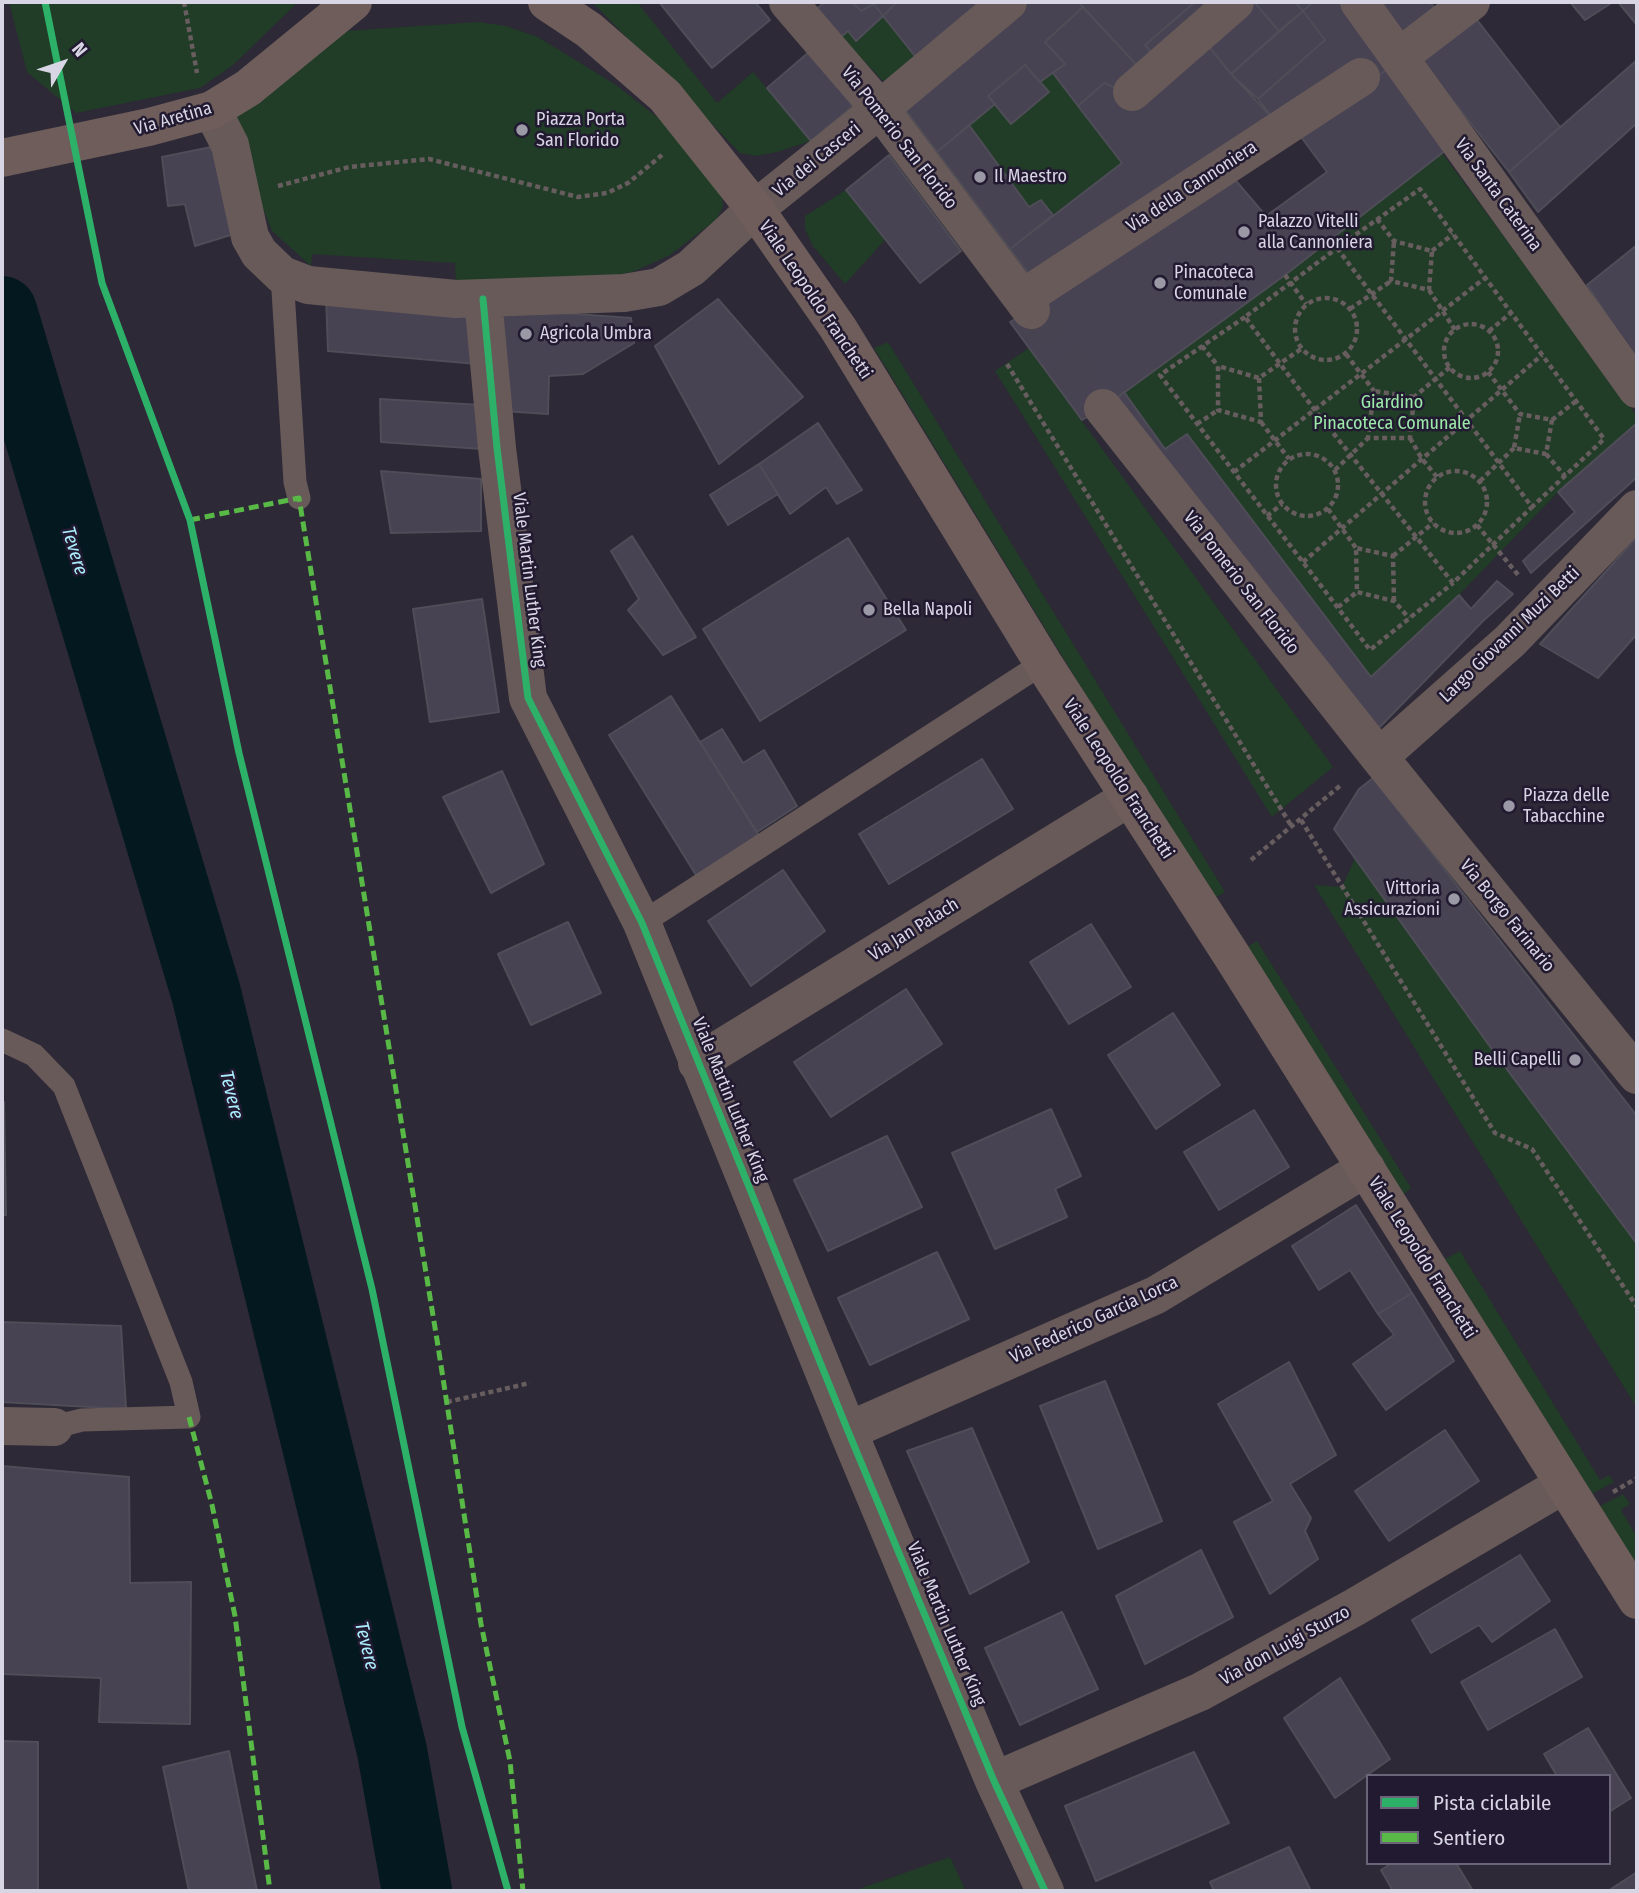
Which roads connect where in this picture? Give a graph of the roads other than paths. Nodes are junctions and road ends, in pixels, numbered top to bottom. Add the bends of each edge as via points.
1 (353, 2) edge
2 (547, 2) edge
3 (788, 2) edge
4 (1008, 2) edge
5 (1235, 2) edge
6 (1359, 2) edge
7 (1471, 2) edge
8 (1386, 61) junction
9 (1132, 92) dead end
10 (880, 109) junction
11 (212, 110) junction
12 (2, 158) edge
13 (755, 209) junction
14 (282, 275) junction
15 (482, 299) junction
16 (1027, 304) joint
17 (1637, 389) edge
18 (1103, 408) tunnel mouth
19 (299, 498) dead end
20 (1637, 509) edge
21 (1044, 663) junction
22 (1379, 757) junction
23 (1130, 797) junction
24 (642, 923) junction
25 (2, 1040) edge
26 (697, 1063) junction
27 (1637, 1075) edge
28 (1366, 1168) junction
29 (2, 1426) edge
30 (54, 1427) joint
31 (848, 1431) junction
32 (1563, 1485) junction
33 (1637, 1600) edge
34 (995, 1781) junction
35 (1045, 1891) edge

1 - 11 main road, Via Aretina via 248,88
2 - 13 main road, Viale Leopoldo Franchetti via 589,30 665,96
3 - 10 street, Via Pomerio San Florido
4 - 10 street, Via dei Casceri
5 - 9 street
6 - 8 street, Via Santa Caterina
7 - 8 street, Via della Cannoniera
8 - 16 street, Via della Cannoniera
8 - 17 street, Via Santa Caterina
10 - 13 street, Via dei Casceri
10 - 16 street, Via Pomerio San Florido
11 - 12 main road, Via Aretina
11 - 14 street via 230,145 250,237
13 - 15 street via 691,268 659,287 624,293
13 - 21 main road, Viale Leopoldo Franchetti via 838,328
14 - 15 street via 308,285
14 - 19 lane
15 - 24 street, Viale Martin Luther King via 528,698
18 - 22 street, Via Pomerio San Florido
20 - 22 street, Largo Giovanni Muzi Betti via 1510,640
21 - 23 main road, Viale Leopoldo Franchetti
21 - 24 lane
22 - 27 street, Via Borgo Farinario
23 - 26 street, Via Jan Palach
23 - 28 main road, Viale Leopoldo Franchetti
24 - 26 street, Viale Martin Luther King
25 - 30 lane via 34,1055 64,1086 181,1382 189,1417 82,1420
26 - 31 street, Viale Martin Luther King
28 - 31 street, Via Federico Garcia Lorca via 1156,1295
28 - 32 main road, Viale Leopoldo Franchetti
29 - 30 street
31 - 34 street, Viale Martin Luther King
32 - 33 main road, Viale Leopoldo Franchetti
32 - 34 street, Via don Luigi Sturzo via 1200,1692
34 - 35 street, Viale Martin Luther King

